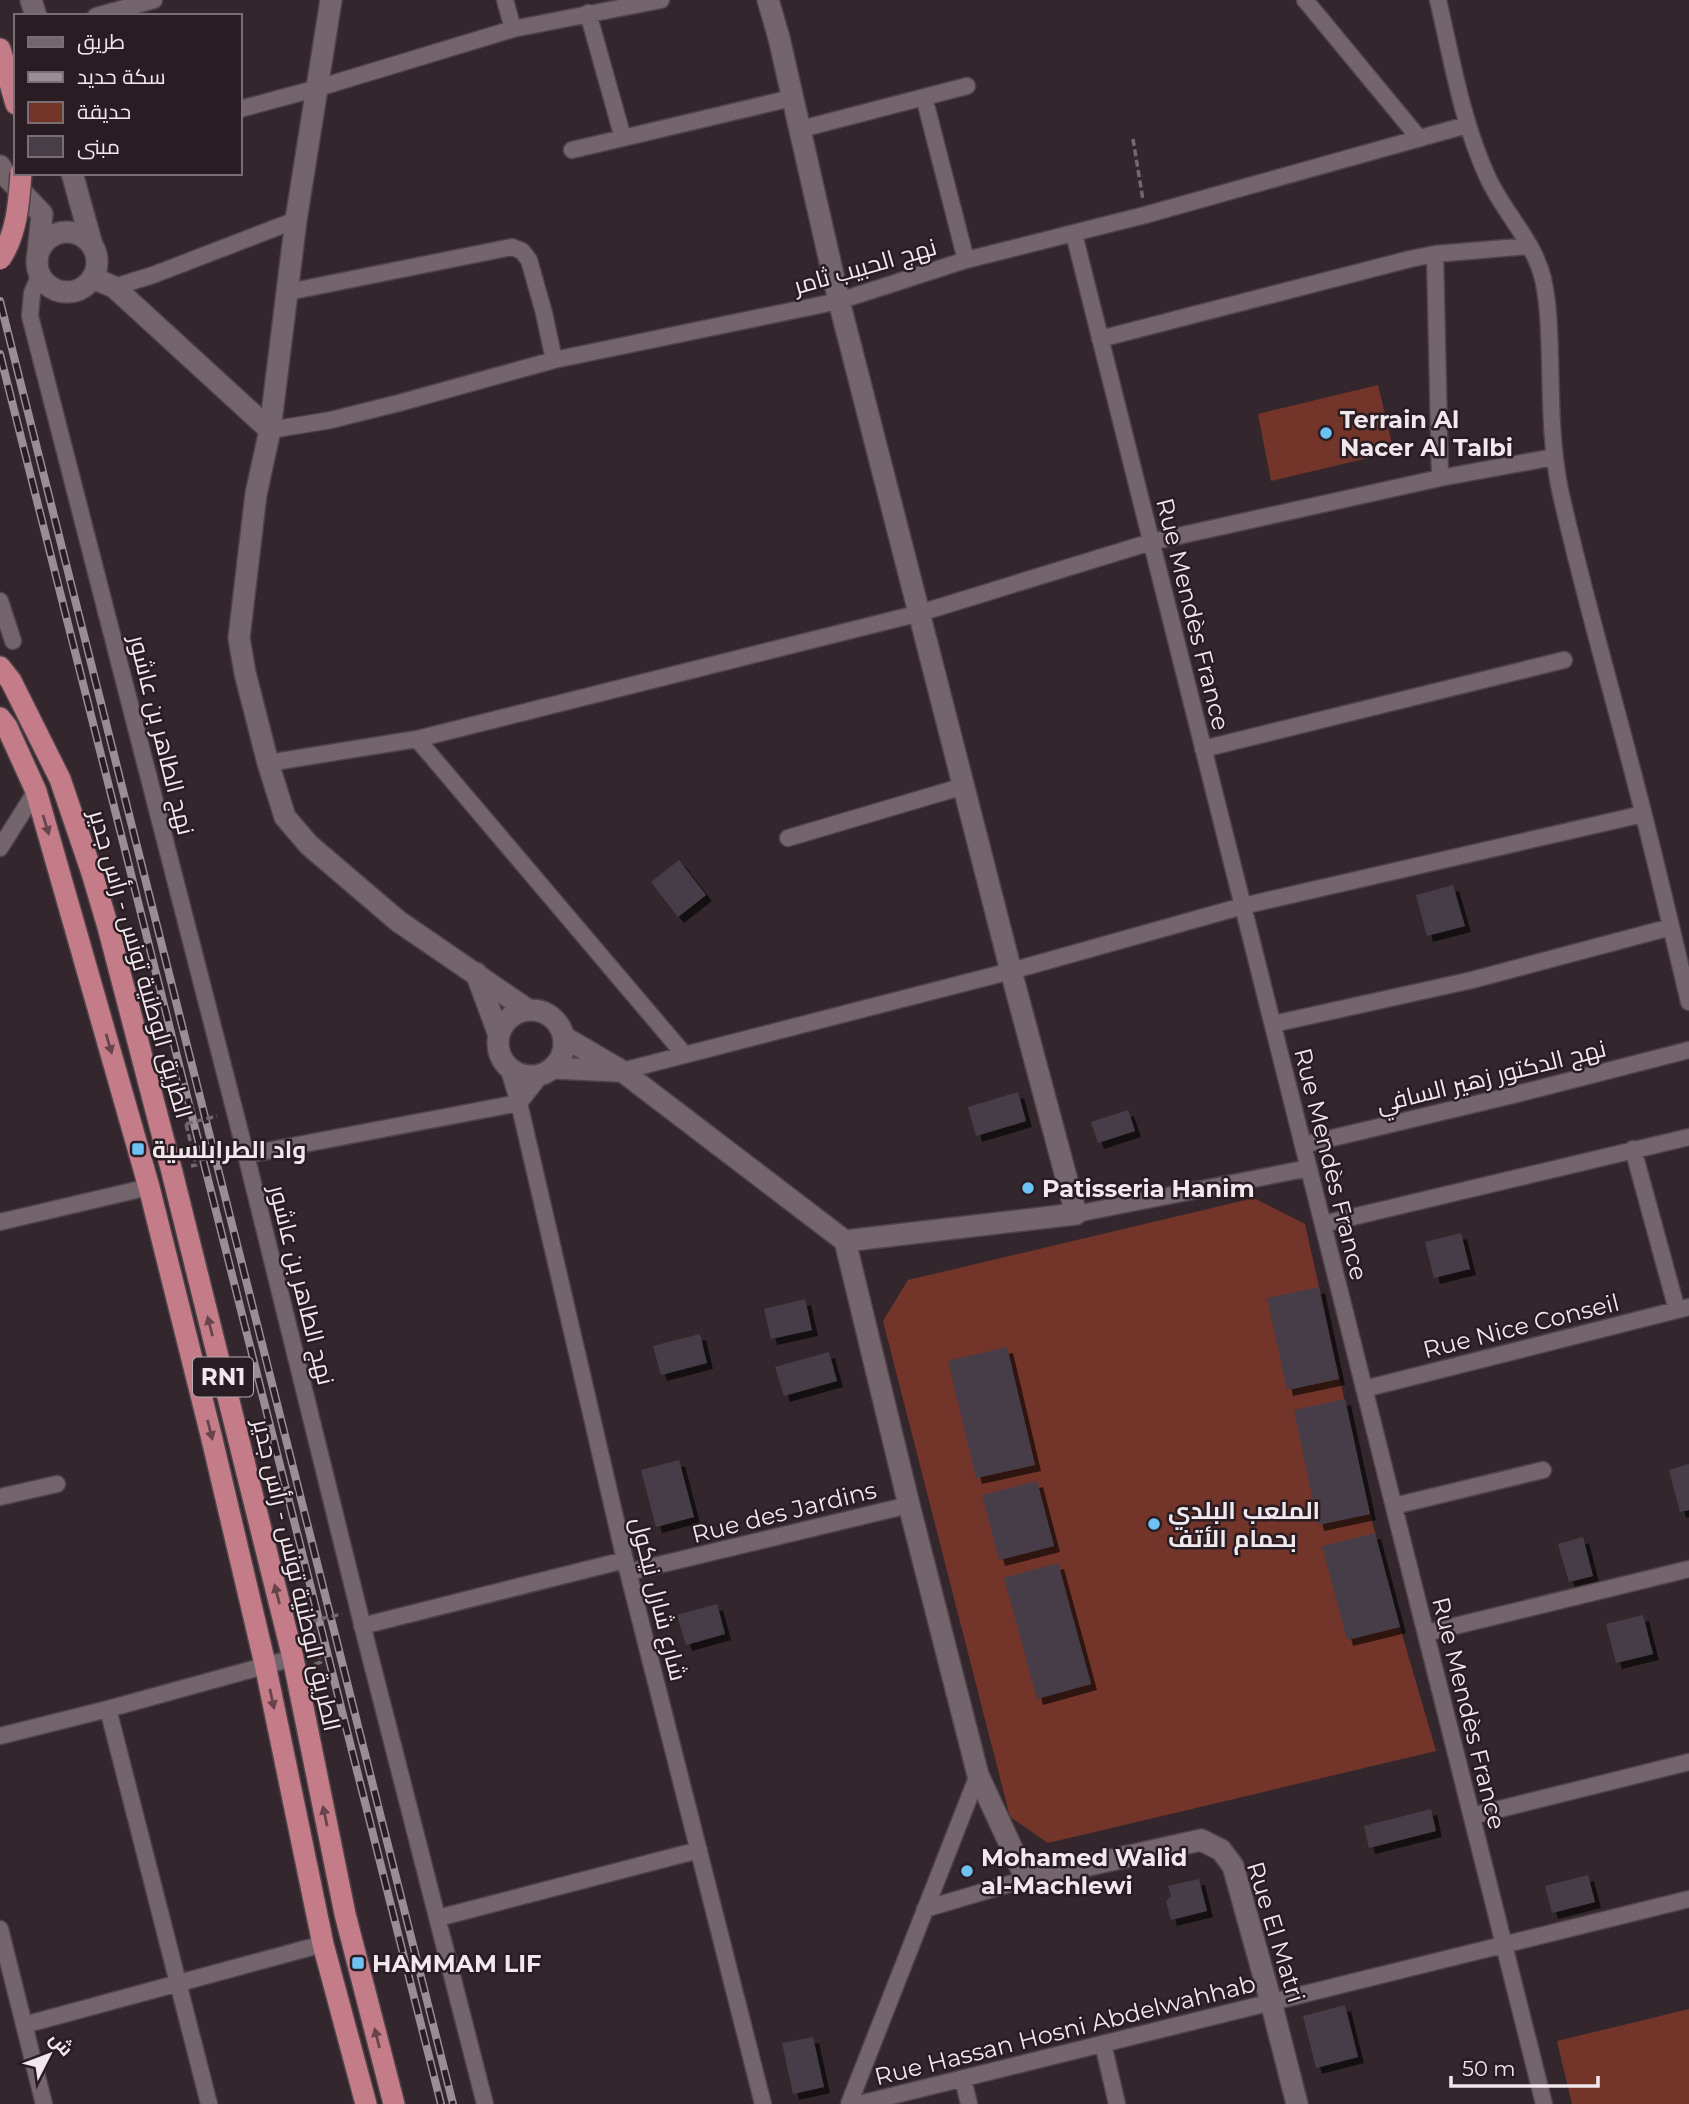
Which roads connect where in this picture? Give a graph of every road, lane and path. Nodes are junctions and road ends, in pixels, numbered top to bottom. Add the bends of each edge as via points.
1 (154, 0) edge
2 (331, 0) edge
3 (505, 0) edge
4 (661, 0) edge
5 (768, 0) edge
6 (1305, 0) edge
7 (1438, 0) edge
8 (588, 13) junction
9 (103, 14) edge
10 (513, 29) junction
11 (0, 49) edge
12 (967, 86) dead end
13 (318, 88) junction
14 (14, 97) edge
15 (924, 97) junction
16 (792, 98) junction
17 (242, 108) edge
18 (1468, 125) junction
19 (801, 128) junction
20 (623, 138) junction
21 (1419, 138) junction
22 (1133, 139) dead end
23 (572, 150) dead end
24 (0, 166) edge
25 (22, 175) edge
26 (73, 175) edge
27 (1145, 215) junction
28 (296, 220) junction
29 (1074, 234) junction
30 (92, 245) junction
31 (1530, 246) junction
32 (1435, 254) junction
33 (38, 257) junction
34 (0, 259) edge
35 (966, 260) junction
36 (93, 278) junction
37 (43, 280) junction
38 (114, 287) junction
39 (288, 292) junction
40 (839, 300) junction
41 (1100, 339) junction
42 (554, 360) junction
43 (270, 430) junction
44 (1554, 457) junction
45 (1440, 478) junction
46 (1151, 542) junction
47 (0, 601) edge
48 (920, 614) junction
49 (13, 641) dead end
50 (1564, 660) dead end
51 (0, 667) edge
52 (0, 718) edge
53 (416, 739) junction
54 (1203, 749) junction
55 (268, 763) junction
56 (964, 786) junction
57 (36, 791) junction
58 (1643, 814) junction
59 (788, 838) dead end
60 (0, 848) edge
61 (1243, 906) junction
62 (1671, 927) junction
63 (1011, 971) junction
64 (476, 973) junction
65 (1689, 1002) edge
66 (528, 1010) junction
67 (1272, 1024) junction
68 (499, 1035) junction
69 (564, 1037) junction
70 (1689, 1051) edge
71 (684, 1054) junction
72 (508, 1067) junction
73 (622, 1071) junction
74 (547, 1072) junction
75 (519, 1103) junction
76 (217, 1116) dead end
77 (1689, 1137) edge
78 (1303, 1144) junction
79 (1633, 1149) junction
80 (246, 1155) junction
81 (196, 1165) dead end
82 (1309, 1168) junction
83 (149, 1187) junction
84 (1076, 1214) junction
85 (0, 1222) edge
86 (1323, 1224) junction
87 (845, 1241) junction
88 (1683, 1309) edge
89 (1364, 1389) junction
90 (1543, 1470) dead end
91 (57, 1484) dead end
92 (0, 1496) edge
93 (909, 1505) junction
94 (1394, 1506) junction
95 (627, 1566) junction
96 (1689, 1569) edge
97 (342, 1614) dead end
98 (362, 1626) junction
99 (1426, 1633) junction
100 (293, 1658) junction
101 (321, 1662) dead end
102 (265, 1664) junction
103 (108, 1709) junction
104 (0, 1736) edge
105 (1689, 1762) edge
106 (978, 1774) junction
107 (1472, 1816) junction
108 (699, 1850) junction
109 (1026, 1879) junction
110 (1689, 1899) edge
111 (925, 1909) junction
112 (438, 1918) junction
113 (0, 1930) edge
114 (323, 1944) junction
115 (1504, 1945) junction
116 (178, 1984) junction
117 (1271, 2002) junction
118 (24, 2025) junction
119 (1103, 2044) junction
120 (963, 2079) junction
121 (44, 2104) edge
122 (209, 2104) edge
123 (366, 2104) edge
124 (394, 2104) edge
125 (485, 2104) edge
126 (763, 2104) edge
127 (849, 2104) edge
128 (859, 2104) edge
129 (969, 2104) edge
130 (1117, 2104) edge
131 (1297, 2104) edge
132 (1544, 2104) edge

1 - 9 street
2 - 13 street
3 - 10 street
4 - 8 street
5 - 16 street
6 - 21 street
7 - 18 street
8 - 10 street
8 - 20 street
10 - 13 street
11 - 14 highway
12 - 15 street
13 - 17 street
13 - 28 street
15 - 19 street
15 - 35 street
16 - 19 street
16 - 20 street
18 - 21 street, نهج الحبيب ثامر
18 - 31 street via 1489,180
19 - 40 street
20 - 23 street
21 - 27 street, نهج الحبيب ثامر
22 - 27 path
24 - 33 street via 42,214
25 - 34 highway, bridge via 16,217
26 - 30 street
27 - 29 street, نهج الحبيب ثامر
28 - 38 street
28 - 39 street
29 - 35 street, نهج الحبيب ثامر
29 - 41 street, Rue Mendès France
30 - 33 street via 83,237 61,233 50,237
30 - 36 street via 97,256
31 - 32 street
31 - 44 street via 1543,277 1548,309
32 - 41 street
32 - 45 street
33 - 37 street
35 - 40 street, نهج الحبيب ثامر
36 - 37 street via 74,292 52,288
36 - 38 street
37 - 80 street, نهج الطاهر بن عاشور via 38,279 32,293 30,316
38 - 43 street
39 - 42 street via 512,247 529,260
39 - 43 street
40 - 42 street, نهج الحبيب ثامر
40 - 48 street
41 - 46 street, Rue Mendès France
42 - 43 street, نهج الحبيب ثامر via 331,420
43 - 55 street via 256,494 239,638
44 - 45 street
44 - 58 street
45 - 46 street
46 - 48 street
46 - 54 street, Rue Mendès France
47 - 49 street
48 - 53 street
48 - 56 street
50 - 54 street
100 -> 51 highway, الطريق الوطنية تونس - رأس جدير / RN1 via 92,873 60,779
52 - 57 highway, RN1
53 - 55 street
53 - 71 street
54 - 61 street, Rue Mendès France
55 - 64 street via 285,817 309,845 397,921
56 - 59 street
56 - 63 street
57 - 60 street
57 -> 83 highway, RN1
58 - 61 street
58 - 62 street
61 - 63 street
61 - 67 street, Rue Mendès France
62 - 65 street
62 - 67 street via 1472,980
63 - 71 street
63 - 84 street
64 - 66 street
64 - 68 street
66 - 68 street via 510,1018
66 - 69 street via 554,1019
67 - 78 street, Rue Mendès France
68 - 72 street via 498,1049
69 - 73 street
69 - 74 street via 561,1058
70 - 78 street, نهج الدكتور زهير السافي
71 - 73 street
72 - 74 street via 527,1076
72 - 75 street, شارع شارل نيكول
73 - 74 street
73 - 87 street
74 - 75 street
75 - 80 street
75 - 95 street, شارع شارل نيكول
76 - 81 path, bridge via 186,1124
77 - 79 street
78 - 82 street, Rue Mendès France
79 - 86 street
79 - 88 street
80 - 98 street, نهج الطاهر بن عاشور
82 - 84 street
82 - 86 street, Rue Mendès France
83 - 85 street
83 -> 102 highway, RN1
84 - 87 street
86 - 89 street, Rue Mendès France
87 - 93 street
88 - 89 street, Rue Nice Conseil
89 - 94 street, Rue Mendès France
90 - 94 street
91 - 92 street
93 - 95 street, Rue des Jardins
93 - 106 street
94 - 99 street, Rue Mendès France
95 - 98 street, Rue des Jardins
95 - 108 street, شارع شارل نيكول
96 - 99 street
97 - 101 path, bridge via 311,1622
98 - 112 street, نهج الطاهر بن عاشور
99 - 107 street, Rue Mendès France
100 - 102 street
124 -> 100 highway, الطريق الوطنية تونس - رأس جدير / RN1 via 345,1914
102 - 103 street
102 -> 114 highway, RN1
103 - 104 street
103 - 116 street
105 - 107 street
106 - 109 street
106 - 111 street
107 - 115 street, Rue Mendès France
108 - 112 street
108 - 126 street, شارع شارل نيكول
109 - 111 street
109 - 117 street, Rue El Matri via 1201,1839 1221,1850 1233,1866
110 - 115 street, Rue Hassan Hosni Abdelwahhab
111 - 127 street
112 - 125 street, نهج الطاهر بن عاشور
113 - 118 street
114 - 116 street
114 - 123 highway, RN1
115 - 117 street, Rue Hassan Hosni Abdelwahhab
115 - 132 street, Rue Mendès France
116 - 118 street
116 - 122 street
117 - 119 street, Rue Hassan Hosni Abdelwahhab
117 - 131 street, Rue El Matri
118 - 121 street
119 - 120 street, Rue Hassan Hosni Abdelwahhab
119 - 130 street
120 - 128 street, Rue Hassan Hosni Abdelwahhab
120 - 129 street

